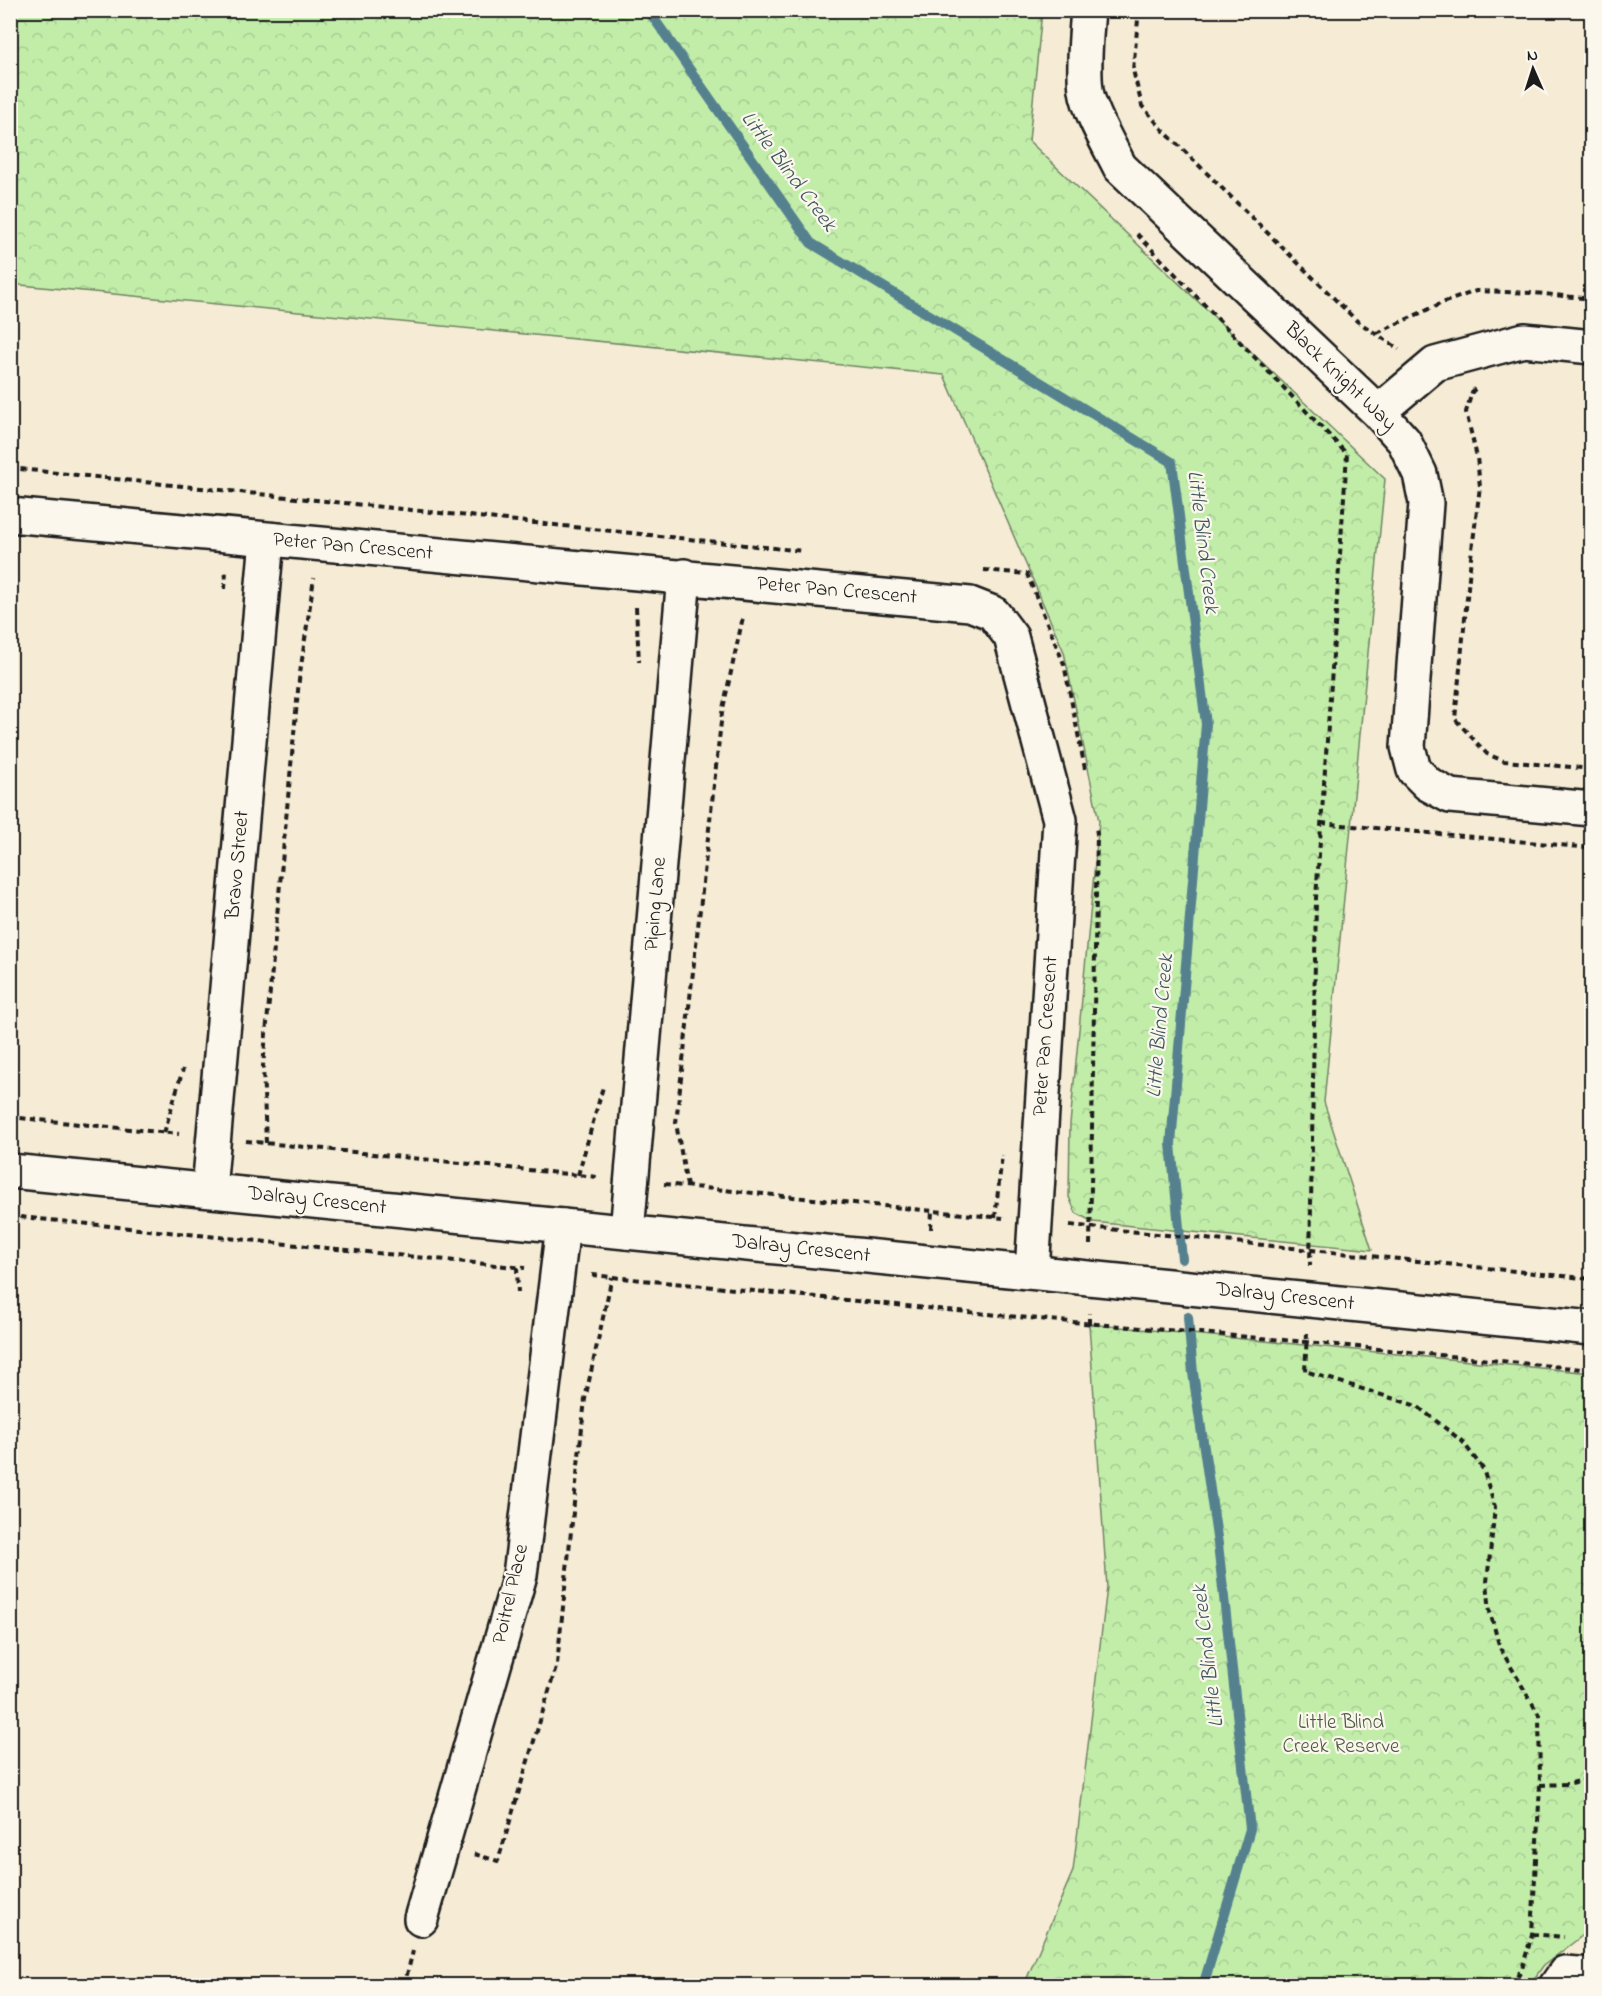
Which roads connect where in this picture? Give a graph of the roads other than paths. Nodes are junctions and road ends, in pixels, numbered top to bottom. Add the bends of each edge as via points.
1 (1088, 10) edge
2 (1592, 347) edge
3 (1378, 412) junction
4 (10, 515) edge
5 (267, 539) junction
6 (684, 576) junction
7 (1592, 809) edge
8 (10, 1171) edge
9 (209, 1190) junction
10 (563, 1226) junction
11 (627, 1232) junction
12 (1032, 1272) junction
13 (1592, 1328) edge
14 (421, 1919) dead end
15 (1592, 1975) edge
16 (1556, 1986) edge

1 - 3 street, Black Knight Way via 1086,91 1120,167
2 - 3 street via 1524,340 1435,364
3 - 7 street, Black Knight Way via 1404,441 1420,474 1426,503 1408,747 1414,770 1428,784 1450,796
4 - 5 street, Peter Pan Crescent
5 - 6 street, Peter Pan Crescent
5 - 9 street, Bravo Street
6 - 11 street, Piping Lane
6 - 12 street, Peter Pan Crescent via 970,604 993,613 1011,637 1060,820
8 - 9 street, Dalray Crescent
9 - 10 street, Dalray Crescent
10 - 11 street, Dalray Crescent
10 - 14 street, Poitrel Place via 520,1575
11 - 12 street, Dalray Crescent
12 - 13 street, Dalray Crescent
15 - 16 street via 1565,1972

